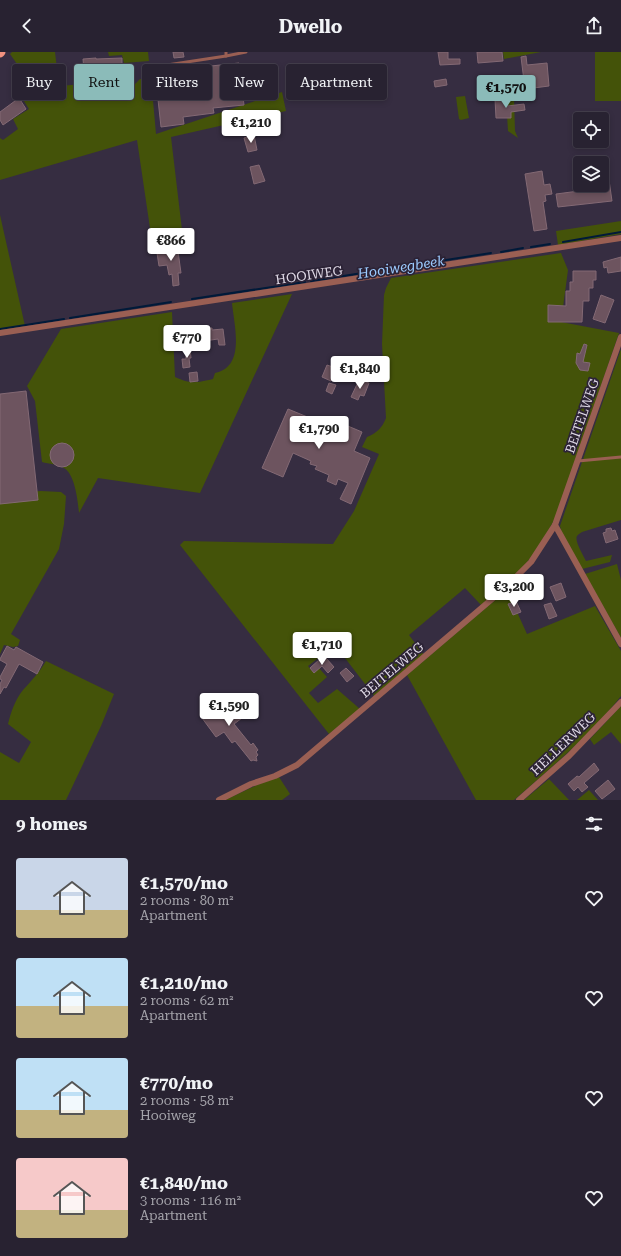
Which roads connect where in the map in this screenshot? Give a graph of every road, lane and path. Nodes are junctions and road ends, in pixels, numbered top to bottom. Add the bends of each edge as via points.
1 (246, 52) edge
2 (226, 54) edge
3 (172, 64) edge
4 (621, 238) edge
5 (0, 333) edge
6 (621, 336) edge
7 (621, 457) edge
8 (578, 461) junction
9 (555, 525) junction
10 (621, 644) edge
11 (621, 702) edge
12 (219, 800) edge
13 (519, 800) edge

1 - 2 lane
2 - 3 lane
4 - 5 street, HOOIWEG
6 - 8 street, BEITELWEG
7 - 8 lane
8 - 9 street, BEITELWEG
9 - 10 street
9 - 12 street, BEITELWEG via 531,562 505,588 297,765
11 - 13 street, HELLERWEG via 569,756

